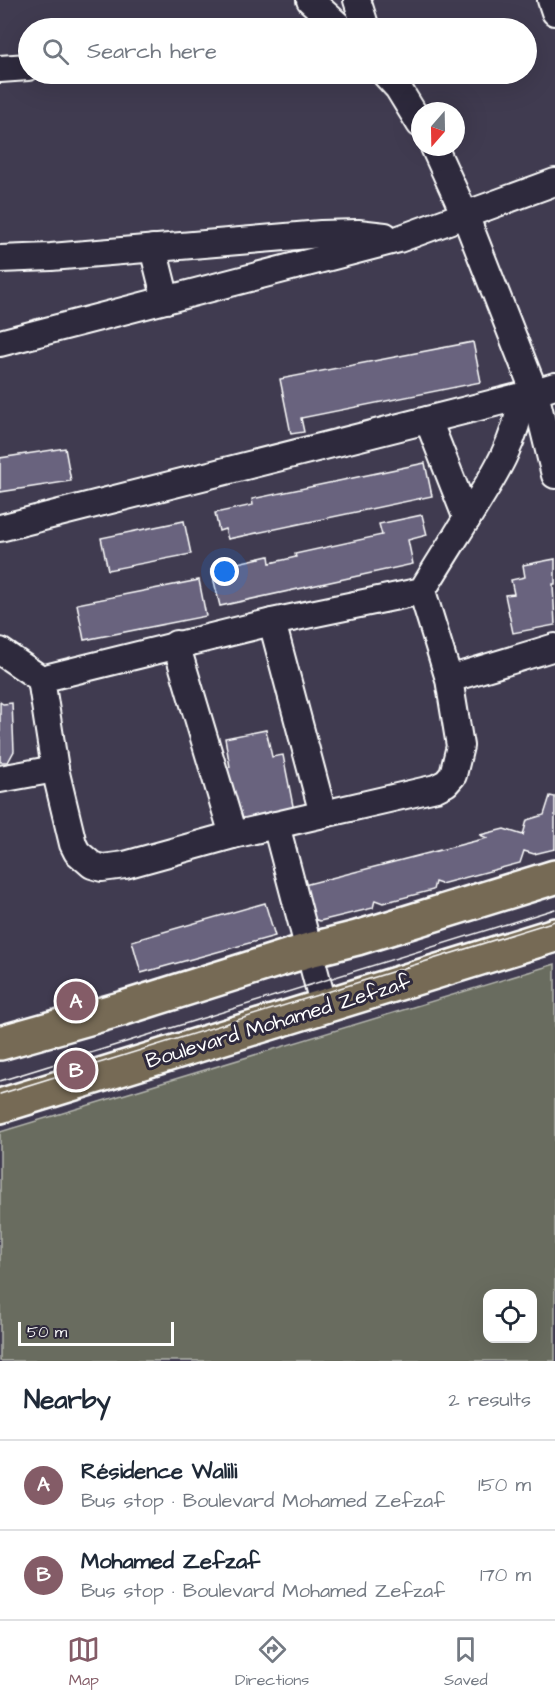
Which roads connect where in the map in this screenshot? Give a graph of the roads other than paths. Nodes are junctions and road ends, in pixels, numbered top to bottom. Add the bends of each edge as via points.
1 (310, 0) edge
2 (357, 0) edge
3 (551, 0) edge
4 (555, 12) edge
5 (329, 18) edge
6 (363, 18) edge
7 (18, 68) edge
8 (0, 69) edge
9 (394, 84) edge
10 (411, 109) edge
11 (438, 156) edge
12 (555, 182) edge
13 (465, 215) junction
14 (399, 239) junction
15 (153, 248) junction
16 (0, 259) edge
17 (166, 300) junction
18 (0, 343) edge
19 (537, 392) edge
20 (428, 420) junction
21 (555, 475) edge
22 (467, 519) junction
23 (0, 528) edge
24 (422, 591) junction
25 (272, 622) junction
26 (176, 644) junction
27 (555, 647) edge
28 (0, 651) edge
29 (41, 679) junction
30 (449, 679) junction
31 (55, 769) junction
32 (0, 779) edge
33 (323, 814) junction
34 (276, 825) junction
35 (233, 834) junction
36 (555, 877) edge
37 (555, 935) edge
38 (309, 950) junction
39 (324, 1007) junction
40 (0, 1043) edge
41 (0, 1106) edge

1 - 5 street
2 - 6 street
3 - 4 street
7 - 8 street
9 - 10 street
11 - 13 street
12 - 13 street
13 - 14 street
13 - 19 street
14 - 15 street via 358,233
14 - 17 street
15 - 16 street
15 - 17 street
17 - 18 street
19 - 20 street
19 - 21 street
19 - 22 street via 519,417 512,440
20 - 22 street
20 - 23 street
22 - 24 street
24 - 25 street
24 - 30 street
25 - 26 street
25 - 33 street
26 - 29 street
26 - 35 street
27 - 30 street
28 - 29 street
29 - 31 street
30 - 33 street via 460,746 453,774 446,783
31 - 32 street
31 - 35 street via 73,844 92,865 125,865
33 - 34 street
34 - 35 street
34 - 38 street
36 - 38 main road
37 - 39 main road, Boulevard Mohamed Zefzaf
38 - 39 street
38 - 40 main road
39 - 41 main road, Boulevard Mohamed Zefzaf

